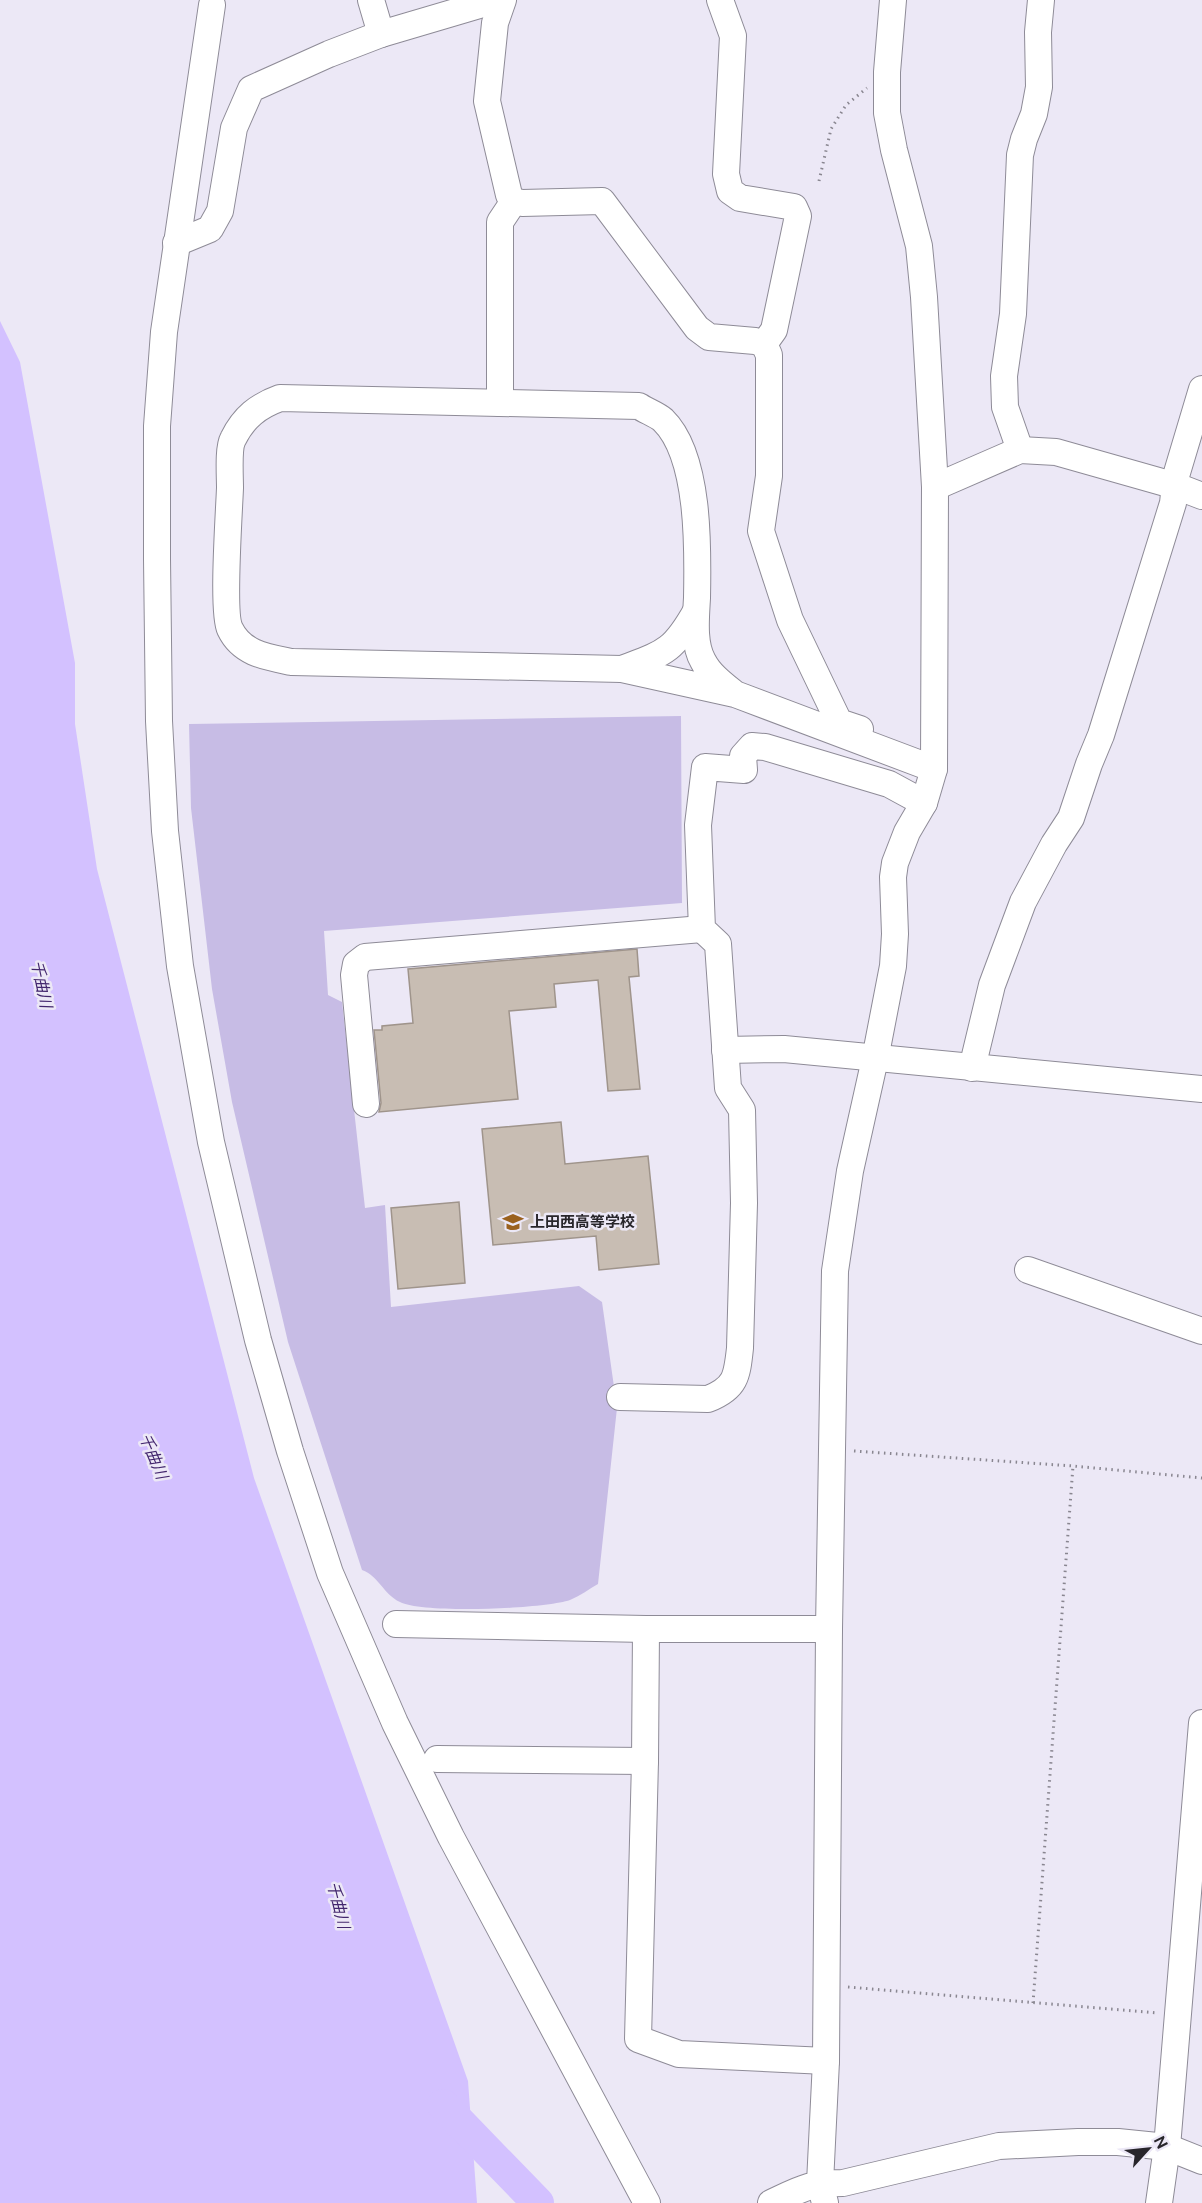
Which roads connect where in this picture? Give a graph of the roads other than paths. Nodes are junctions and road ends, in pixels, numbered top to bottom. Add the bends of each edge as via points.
1 (372, 0) edge
2 (496, 0) edge
3 (503, 0) edge
4 (720, 0) edge
5 (893, 0) edge
6 (1041, 0) edge
7 (212, 4) dead end
8 (381, 34) junction
9 (514, 201) junction
10 (176, 243) junction
11 (764, 344) junction
12 (1202, 389) edge
13 (500, 403) junction
14 (1020, 450) junction
15 (1176, 486) junction
16 (935, 487) junction
17 (1202, 496) edge
18 (696, 611) junction
19 (622, 669) junction
20 (735, 694) junction
21 (934, 762) junction
22 (924, 802) junction
23 (702, 930) junction
24 (736, 1051) junction
25 (876, 1059) junction
26 (972, 1068) junction
27 (1202, 1089) edge
28 (366, 1104) dead end
29 (1028, 1270) dead end
30 (1202, 1331) edge
31 (620, 1397) dead end
32 (396, 1623) dead end
33 (646, 1629) junction
34 (829, 1629) junction
35 (1202, 1723) edge
36 (437, 1759) dead end
37 (645, 1761) junction
38 (826, 2061) junction
39 (1167, 2147) junction
40 (1202, 2161) edge
41 (823, 2193) edge
42 (647, 2203) edge
43 (771, 2203) edge
44 (1159, 2203) edge

1 - 8 street
2 - 8 street
3 - 9 street via 495,22 487,101 509,195
4 - 11 street via 733,36 726,174 730,191 740,198 794,207 798,216 774,330
5 - 16 street via 887,113 922,269
6 - 14 street via 1039,87 1020,155 1013,314 1004,376 1005,407
7 - 10 street
8 - 10 street via 251,88 234,128 219,212 210,229
9 - 11 street via 602,201 697,328 709,337
9 - 13 street via 500,222
10 - 42 street via 157,426 159,721 165,831 195,1059 255,1328 330,1573 381,1691 451,1837
11 - 21 street via 769,355 770,445 761,531 790,620 839,722
12 - 15 street
13 - 18 street via 639,406 662,420 674,435 691,478 698,555
13 - 19 street via 280,398 262,405 231,441 229,628 241,645 261,656 292,662
14 - 15 street via 1056,452
14 - 16 street
15 - 17 street
15 - 26 street via 1101,735 1071,818 1023,902 992,985
16 - 21 street
18 - 19 street via 674,644
18 - 20 street via 703,661
19 - 20 street
20 - 21 street
21 - 22 street
22 - 23 street via 889,784 765,747 752,746 743,756 744,770 705,767 698,825
22 - 25 street via 895,862 893,966
23 - 24 street via 718,944
23 - 28 street via 365,957 356,963 354,975
24 - 25 street via 784,1049
24 - 31 street via 728,1088 742,1110 744,1203 738,1370 733,1384 708,1399
25 - 26 street
25 - 34 street via 850,1171 835,1271
26 - 27 street
29 - 30 street
32 - 33 street
33 - 34 street
33 - 37 street
34 - 38 street
35 - 39 street
36 - 37 street
37 - 38 street via 638,2039 679,2054
38 - 41 street
39 - 40 street
39 - 41 street via 1118,2142 999,2146 843,2183
39 - 44 street
41 - 43 street via 810,2185

